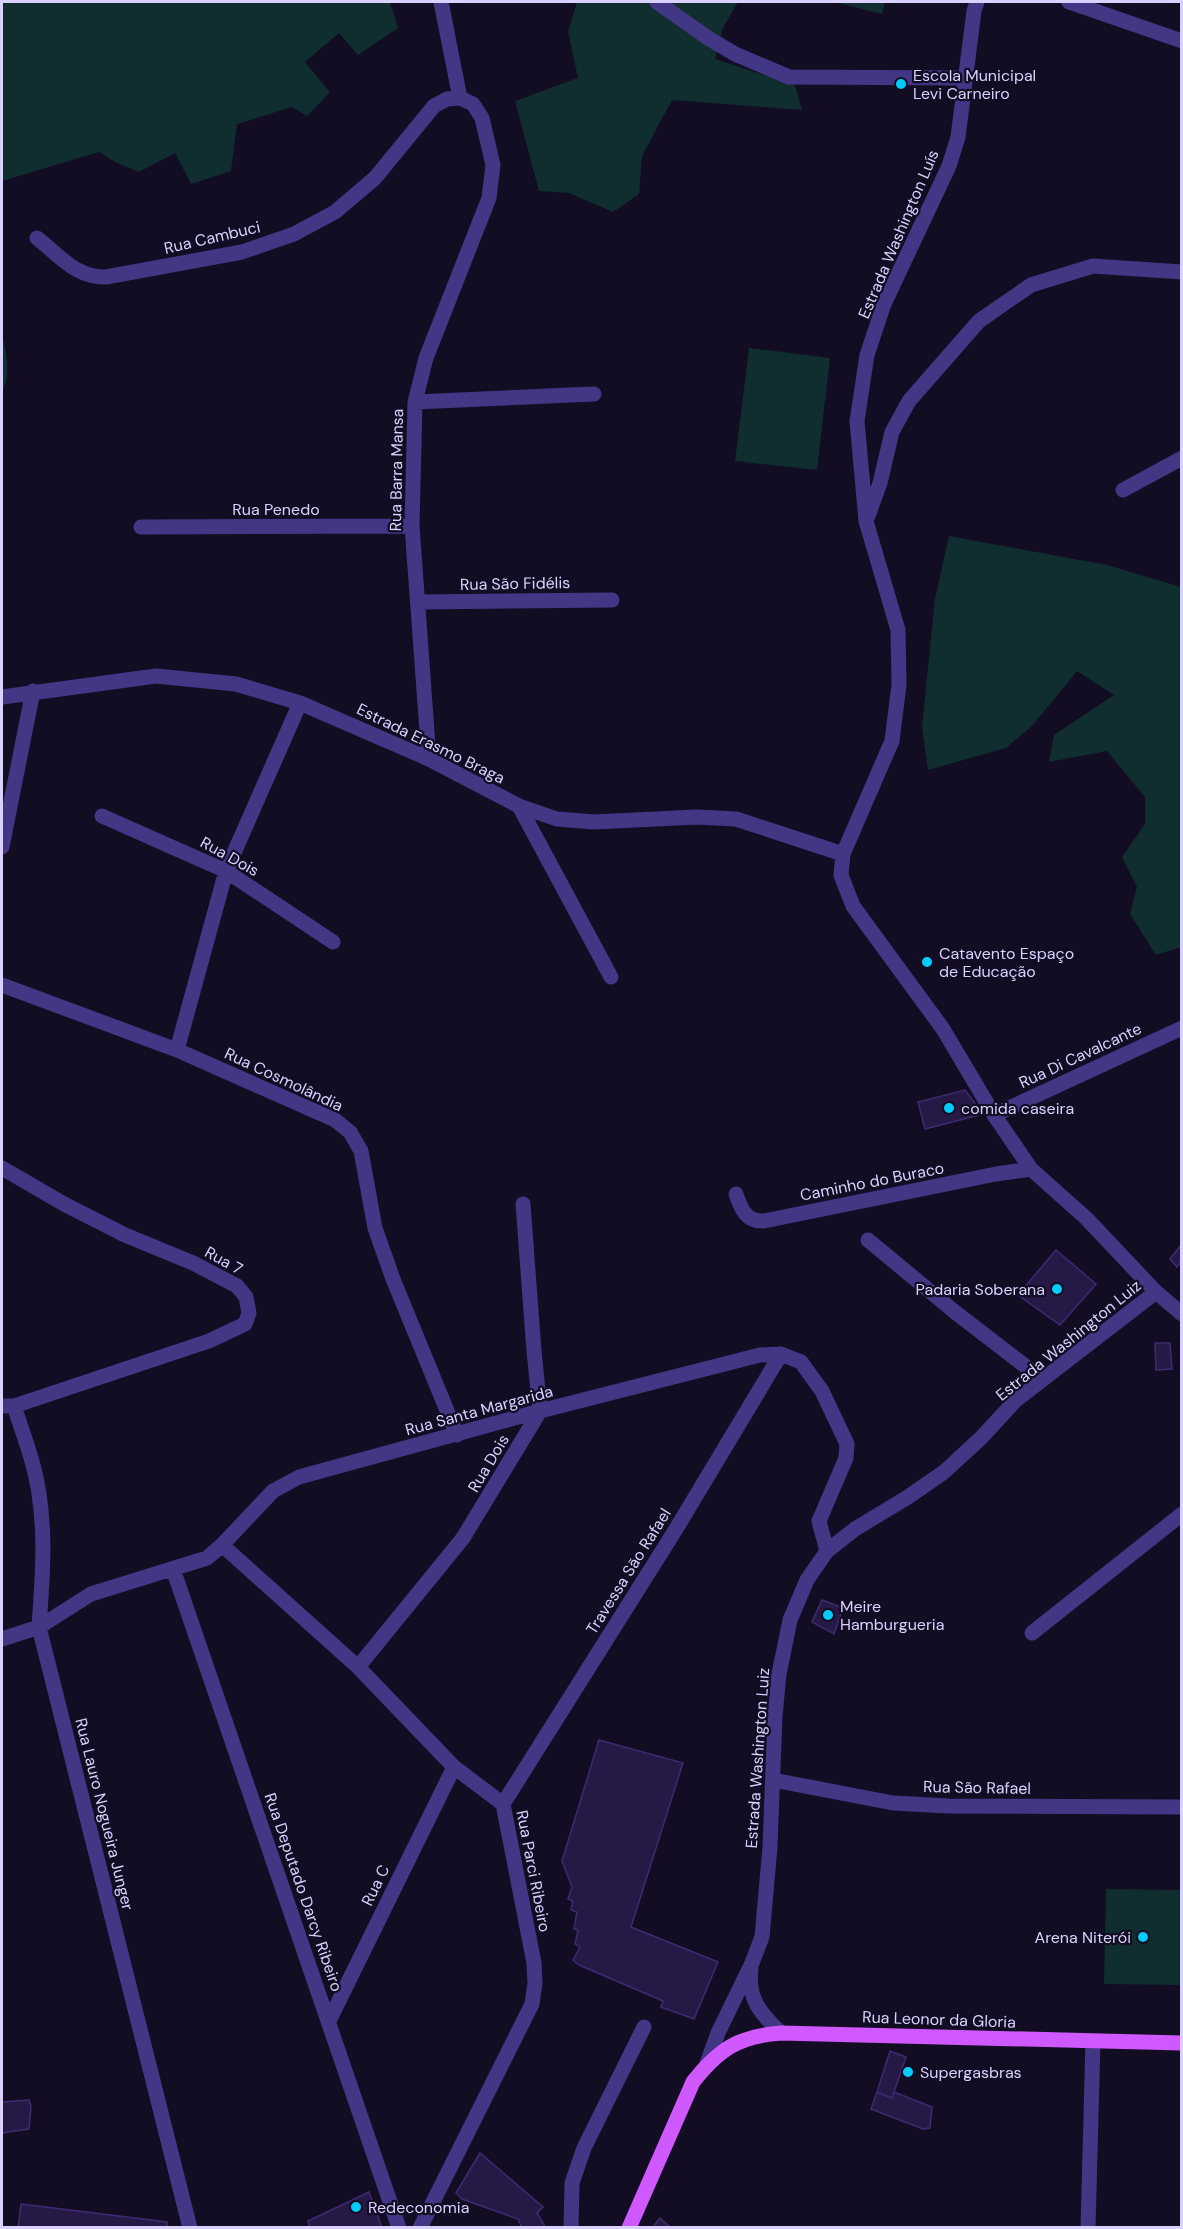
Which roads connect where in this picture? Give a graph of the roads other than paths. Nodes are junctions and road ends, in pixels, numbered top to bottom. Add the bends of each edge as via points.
1 (441, 2) edge
2 (657, 2) edge
3 (977, 2) edge
4 (1069, 2) edge
5 (1182, 41) edge
6 (965, 78) junction
7 (460, 98) junction
8 (38, 238) dead end
9 (1165, 270) junction
10 (1182, 272) edge
11 (1182, 284) edge
12 (594, 394) dead end
13 (415, 402) junction
14 (1182, 458) edge
15 (1123, 490) dead end
16 (866, 521) junction
17 (411, 526) junction
18 (141, 527) dead end
19 (612, 600) dead end
20 (418, 602) junction
21 (33, 691) junction
22 (2, 697) edge
23 (300, 703) junction
24 (429, 759) junction
25 (519, 807) junction
26 (102, 816) dead end
27 (2, 847) edge
28 (843, 854) junction
29 (226, 871) junction
30 (333, 942) dead end
31 (611, 977) dead end
32 (2, 985) edge
33 (1182, 1028) edge
34 (177, 1050) junction
35 (994, 1115) junction
36 (2, 1168) edge
37 (1031, 1169) junction
38 (736, 1194) dead end
39 (523, 1204) dead end
40 (868, 1239) dead end
41 (1156, 1292) junction
42 (1182, 1314) edge
43 (780, 1354) junction
44 (1042, 1379) junction
45 (8, 1406) edge
46 (540, 1411) junction
47 (457, 1435) junction
48 (1182, 1515) edge
49 (222, 1545) junction
50 (827, 1551) junction
51 (173, 1569) junction
52 (39, 1627) junction
53 (1032, 1633) dead end
54 (2, 1639) edge
55 (358, 1667) junction
56 (454, 1767) junction
57 (773, 1780) junction
58 (503, 1804) junction
59 (1182, 1807) edge
60 (752, 1963) junction
61 (329, 2020) junction
62 (644, 2027) dead end
63 (781, 2033) junction
64 (1094, 2042) junction
65 (1182, 2043) edge
66 (706, 2066) junction
67 (632, 2226) edge
68 (190, 2228) edge
69 (399, 2228) edge
70 (420, 2228) edge
71 (572, 2228) edge
72 (1088, 2228) edge

1 - 7 street
2 - 6 street via 735,54 789,77
3 - 6 street, Estrada Washington Luís
4 - 5 street
6 - 16 street, Estrada Washington Luís via 958,136 949,166 884,304 867,355 857,421
7 - 8 street, Rua Cambuci via 434,106 375,178 335,212 294,234 242,252 93,278 81,274
7 - 13 street, Rua Barra Mansa via 473,104 482,118 493,165 489,198 426,358
9 - 10 street
9 - 11 street
9 - 16 street via 1093,266 1031,285 979,321 909,401 892,432
12 - 13 street
13 - 17 street, Rua Barra Mansa
14 - 15 street
16 - 28 street, Estrada Washington Luís via 898,630 899,684 892,741
17 - 18 street, Rua Penedo
17 - 20 street, Rua Barra Mansa
19 - 20 street, Rua São Fidélis
20 - 24 street, Rua Barra Mansa
21 - 22 street, Estrada Erasmo Braga
21 - 23 street, Estrada Erasmo Braga via 156,676 236,684
21 - 27 street
23 - 24 street, Estrada Erasmo Braga
23 - 29 street
24 - 25 street, Estrada Erasmo Braga
25 - 28 street, Estrada Erasmo Braga via 557,819 594,822 736,819
25 - 31 street
26 - 29 street, Rua Dois
28 - 35 street, Estrada Washington Luís via 841,875 853,906 943,1029
29 - 30 street, Rua Dois
29 - 34 street
32 - 34 street, Rua Cosmolândia
33 - 35 street, Rua Di Cavalcante
34 - 47 street, Rua Cosmolândia via 335,1120 350,1132 362,1151 375,1228 393,1279
35 - 37 street, Estrada Washington Luís
36 - 45 street, Rua 7 via 63,1204 237,1286 246,1297 249,1313 245,1324 209,1341
37 - 38 street, Caminho do Buraco via 764,1221 749,1219
37 - 41 street, Estrada Washington Luís via 1086,1218
39 - 46 street
40 - 44 street
41 - 42 street, Estrada Washington Luís
41 - 44 street, Estrada Washington Luiz
43 - 46 street, Rua Santa Margarida via 760,1355
43 - 50 street via 801,1362 822,1391 847,1444 846,1458 819,1521
43 - 58 street, Travessa São Rafael
44 - 50 street, Estrada Washington Luiz via 944,1472
45 - 52 street, Rua Lauro Nogueira Junger via 31,1458 39,1492 44,1542
46 - 47 street, Rua Santa Margarida
46 - 55 street, Rua Dois via 463,1538
47 - 49 street, Rua Santa Margarida via 299,1477 273,1491
48 - 53 street
49 - 51 street, Rua Santa Margarida via 207,1558
49 - 55 street, Rua Parci Ribeiro
50 - 57 street, Estrada Washington Luiz via 807,1580 790,1620 779,1674
51 - 52 street, Rua Santa Margarida via 91,1594
51 - 61 street, Rua Deputado Darcy Ribeiro
52 - 54 street, Rua Santa Margarida
52 - 68 street, Rua Lauro Nogueira Junger
55 - 56 street, Rua Parci Ribeiro
56 - 58 street, Rua Parci Ribeiro
56 - 61 street, Rua C
57 - 59 street, Rua São Rafael via 893,1803
57 - 60 street, Estrada Washington Luiz via 766,1904 762,1937
58 - 70 street, Rua Parci Ribeiro via 534,1963 532,2004
60 - 63 street, Estrada Washington Luiz via 749,1982 754,2000 763,2016
60 - 66 street, Estrada Washington Luiz
61 - 69 street, Rua Deputado Darcy Ribeiro
62 - 71 street via 584,2148 572,2183
63 - 64 main road, Rua Leonor da Gloria
63 - 66 main road, Rua Leonor da Gloria via 761,2034 724,2048
64 - 65 main road, Rua Leonor da Gloria
64 - 72 street
66 - 67 main road, Estrada Washington Luiz via 693,2082

